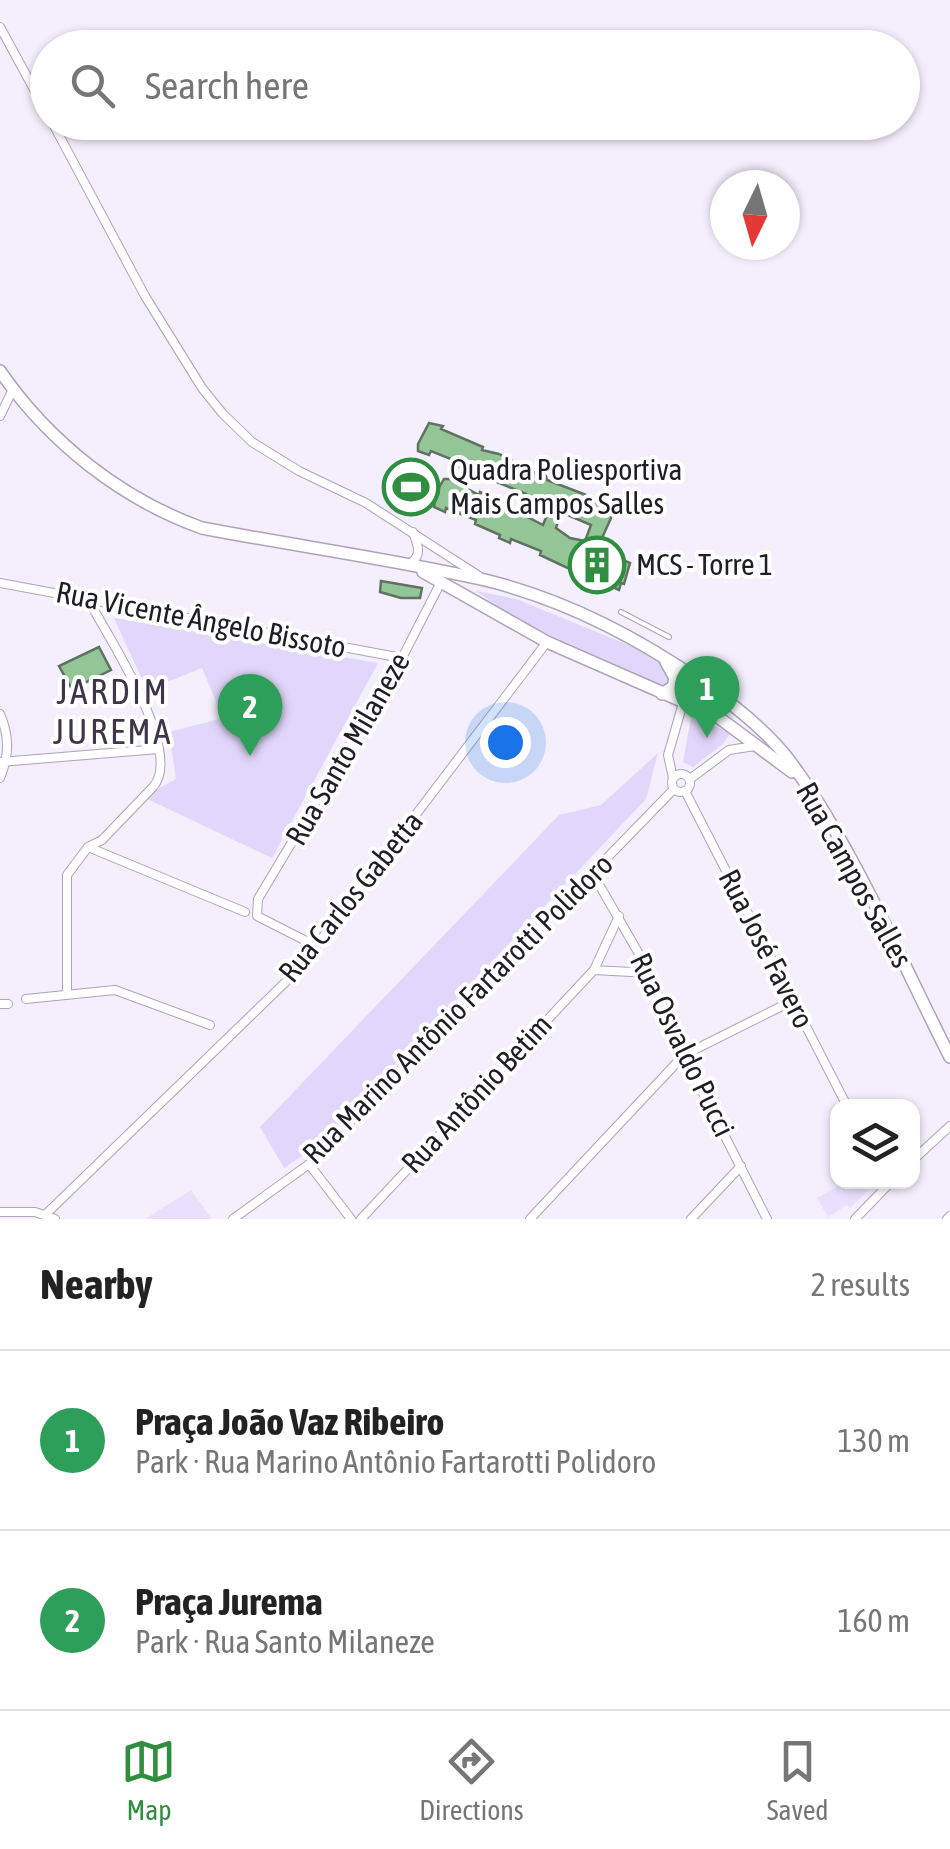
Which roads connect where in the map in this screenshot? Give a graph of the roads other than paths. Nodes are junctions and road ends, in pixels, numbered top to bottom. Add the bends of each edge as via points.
1 (0, 27) edge
2 (30, 81) edge
3 (62, 140) edge
4 (0, 371) edge
5 (13, 389) junction
6 (0, 416) edge
7 (413, 532) junction
8 (412, 567) junction
9 (487, 581) junction
10 (441, 582) junction
11 (0, 583) edge
12 (527, 594) junction
13 (86, 598) junction
14 (621, 612) dead end
15 (669, 637) dead end
16 (547, 642) junction
17 (651, 649) junction
18 (402, 658) junction
19 (716, 692) junction
20 (662, 694) junction
21 (682, 702) junction
22 (736, 709) junction
23 (0, 714) edge
24 (738, 729) junction
25 (758, 745) junction
26 (159, 749) junction
27 (730, 750) junction
28 (4, 762) edge
29 (0, 778) edge
30 (673, 778) junction
31 (690, 779) junction
32 (802, 780) junction
33 (674, 789) junction
34 (685, 791) junction
35 (88, 847) junction
36 (593, 874) junction
37 (245, 912) dead end
38 (620, 916) junction
39 (316, 946) junction
40 (594, 970) junction
41 (650, 973) junction
42 (67, 994) junction
43 (26, 999) dead end
44 (792, 1001) junction
45 (210, 1025) dead end
46 (684, 1055) junction
47 (950, 1057) edge
48 (843, 1099) edge
49 (950, 1126) edge
50 (920, 1154) edge
51 (308, 1164) junction
52 (741, 1166) junction
53 (883, 1189) edge
54 (0, 1212) edge
55 (50, 1216) edge
56 (234, 1219) edge
57 (351, 1219) edge
58 (360, 1219) edge
59 (530, 1219) edge
60 (691, 1219) edge
61 (766, 1219) edge
62 (855, 1219) edge

1 - 2 street
3 - 7 street via 145,296 223,414 252,442
4 - 5 main road
5 - 6 street
5 - 8 main road via 88,466 173,517
7 - 8 street via 419,549
7 - 9 street
8 - 9 main road, Rua Campos Salles
8 - 10 main road
9 - 12 main road, Rua Campos Salles
10 - 12 main road, Rua Campos Salles
10 - 16 main road
10 - 18 street, Rua Santo Milaneze
11 - 13 street, Rua Vicente Ângelo Bissoto
12 - 17 main road, Rua Campos Salles
13 - 18 street, Rua Vicente Ângelo Bissoto
13 - 26 street via 142,698
14 - 15 lane
16 - 20 main road
16 - 39 street, Rua Carlos Gabetta
17 - 19 main road, Rua Campos Salles
17 - 20 main road via 675,678
18 - 39 street, Rua Santo Milaneze via 258,899 257,916
19 - 21 main road via 693,688
19 - 22 main road, Rua Campos Salles
20 - 21 main road
21 - 24 main road
21 - 30 street via 667,763
22 - 24 main road
22 - 32 main road, Rua Campos Salles via 783,752
23 - 28 street via 7,736
24 - 25 main road
24 - 27 street
25 - 27 street
25 - 32 main road
26 - 28 street
26 - 35 street via 160,780
27 - 31 street
28 - 29 street
30 - 31 street via 682,773
30 - 33 street
31 - 34 street
32 - 47 main road, Rua Campos Salles
33 - 34 street
33 - 36 street, Rua Marino Antônio Fartarotti Polidoro
34 - 44 street, Rua José Favero
35 - 37 street
35 - 42 street via 67,875
36 - 38 street, Rua Osvaldo Pucci
36 - 51 street, Rua Marino Antônio Fartarotti Polidoro
38 - 40 street, Rua Antônio Betim
38 - 41 street, Rua Osvaldo Pucci
39 - 55 street, Rua Carlos Gabetta
40 - 41 street
40 - 58 street, Rua Antônio Betim
41 - 46 street, Rua Osvaldo Pucci
42 - 43 street
42 - 45 street via 126,992
44 - 46 street
44 - 48 street, Rua José Favero
46 - 52 street, Rua Osvaldo Pucci
46 - 59 street
49 - 50 street
51 - 56 street, Rua Marino Antônio Fartarotti Polidoro
51 - 57 street
52 - 60 street
52 - 61 street, Rua Osvaldo Pucci
53 - 62 street
54 - 55 street

